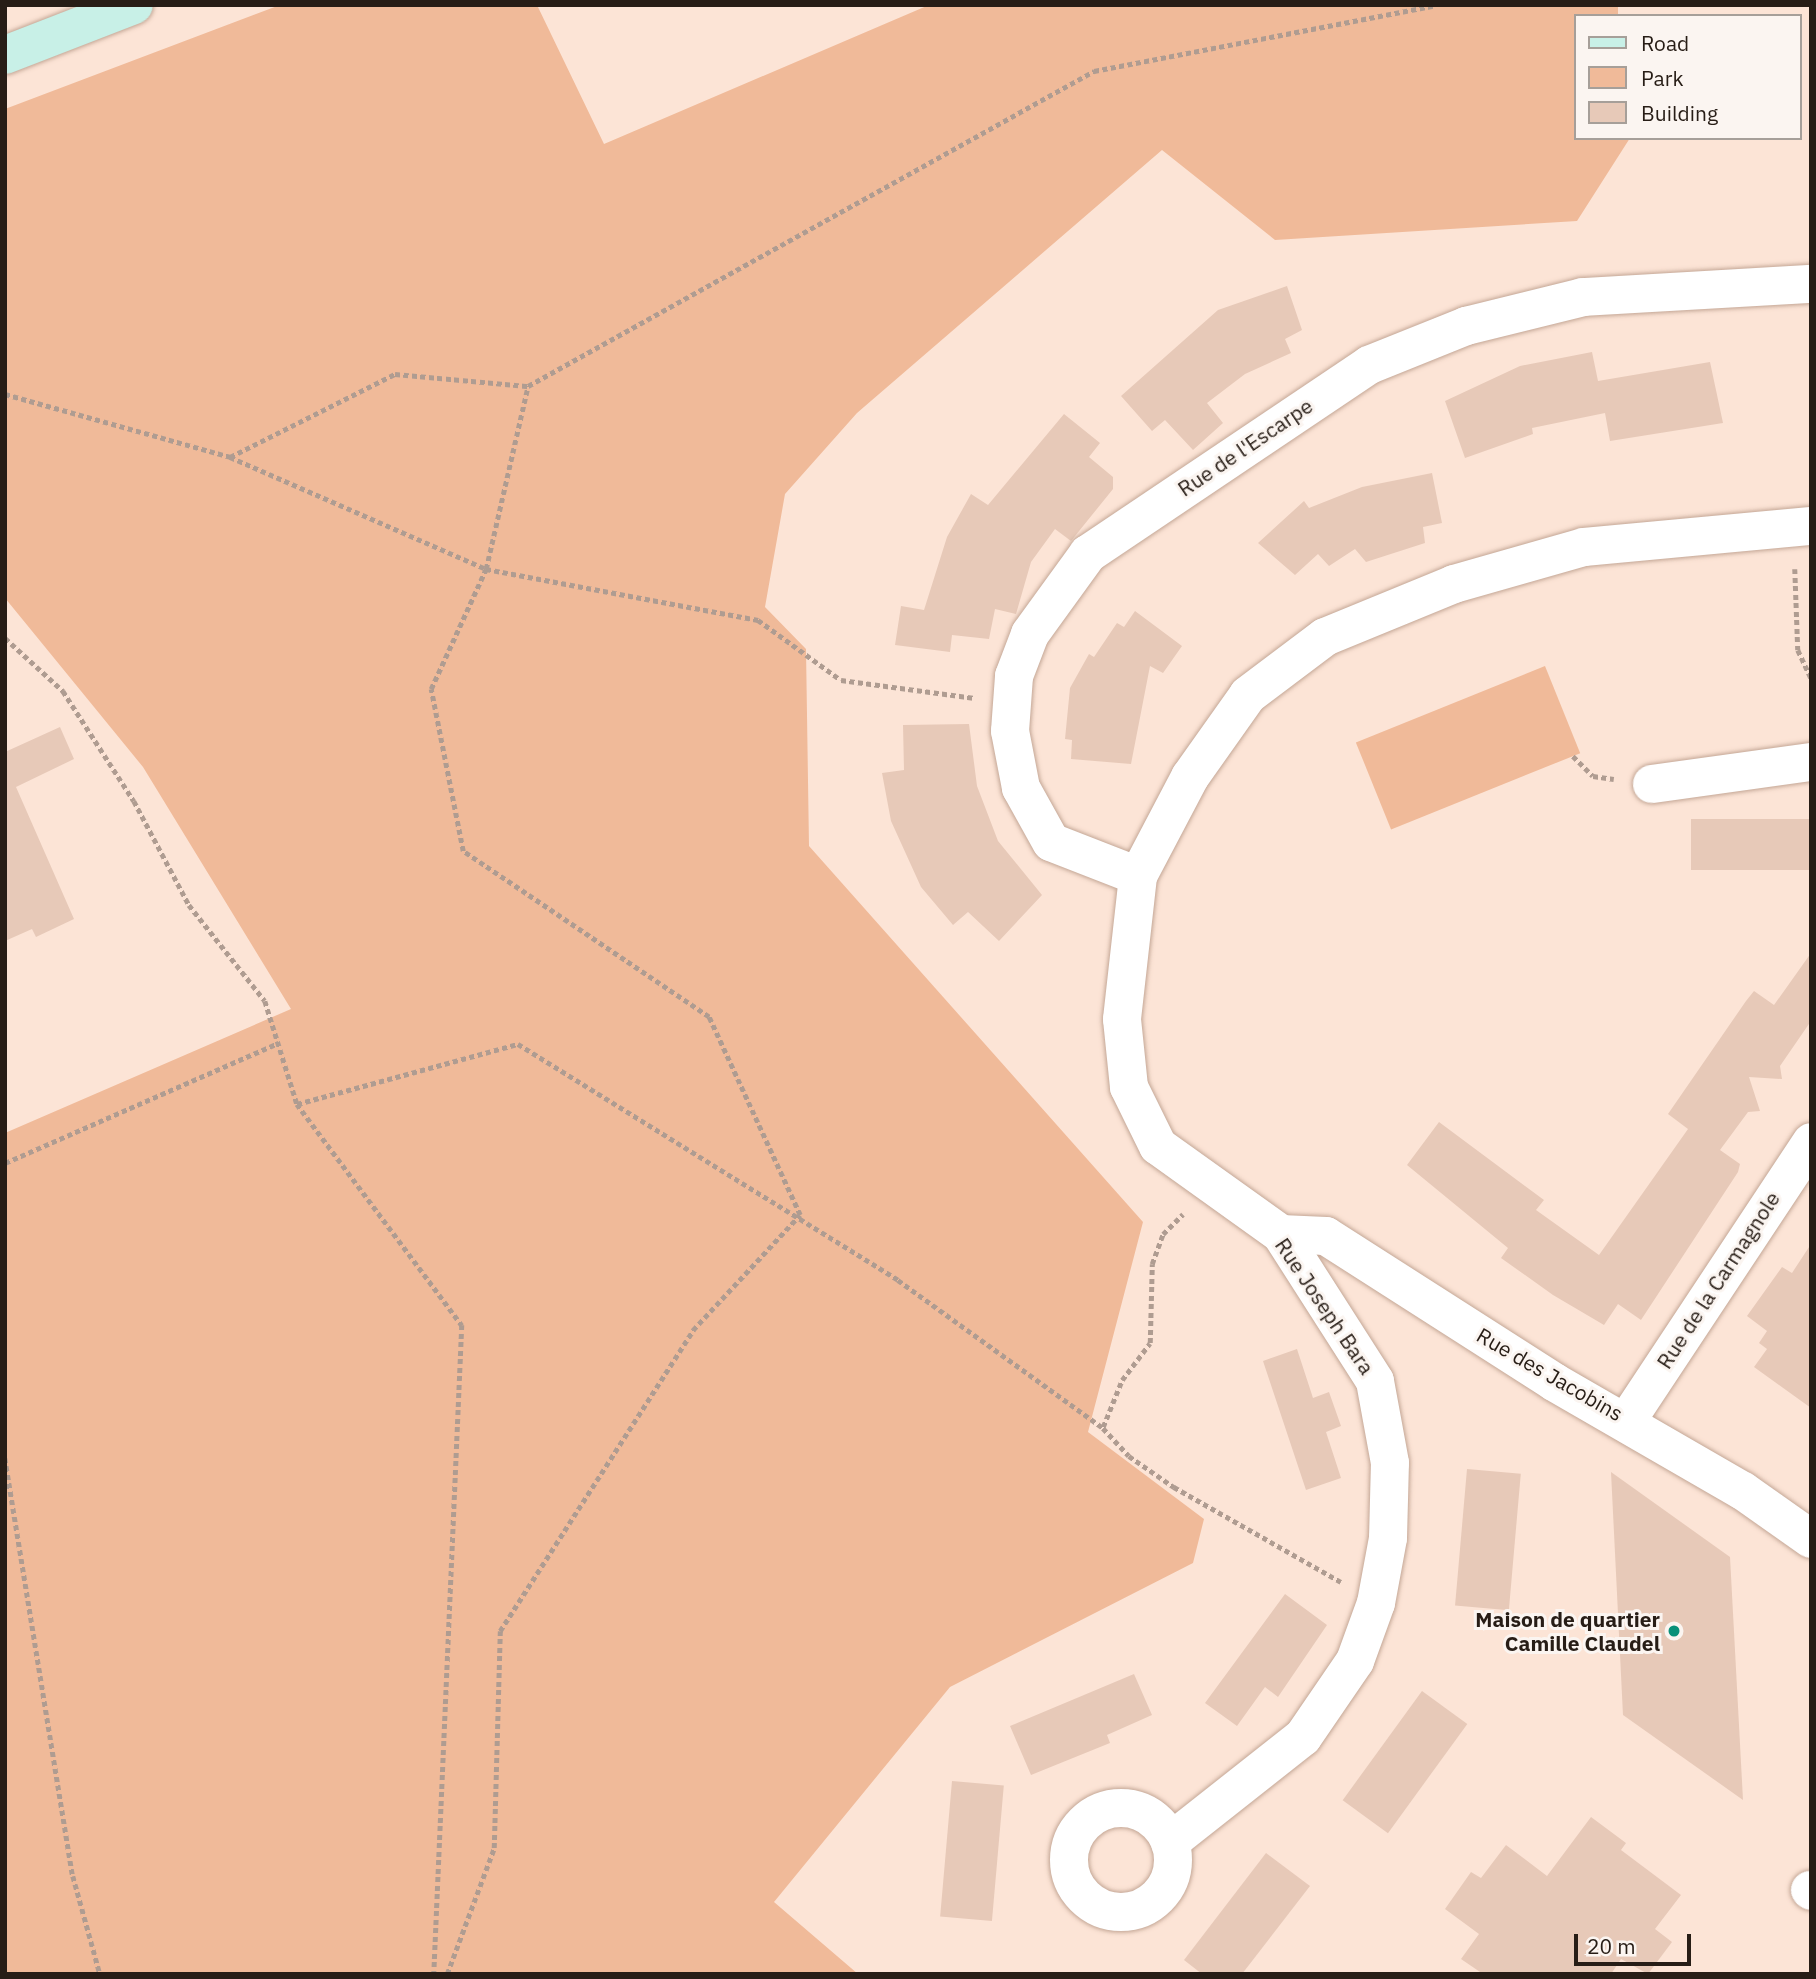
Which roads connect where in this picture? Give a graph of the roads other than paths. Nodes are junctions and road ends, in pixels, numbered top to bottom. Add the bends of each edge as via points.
1 (134, 5) edge
2 (5, 55) edge
3 (1811, 284) edge
4 (1811, 526) edge
5 (1811, 762) edge
6 (1641, 781) road end
7 (1138, 876) junction
8 (1811, 1142) edge
9 (1280, 1234) junction
10 (1628, 1419) junction
11 (1811, 1539) edge
12 (1170, 1842) dead end

1 - 2 main road
3 - 7 street, Rue de l'Escarpe via 1583,297 1466,326 1369,365 1088,554 1030,634 1014,676 1010,731 1021,788 1051,842
4 - 7 street via 1584,547 1454,584 1325,637 1248,695 1191,777
5 - 6 street
7 - 9 street, Rue Joseph Bara via 1122,1018 1129,1087 1158,1146
8 - 10 street, Rue de la Carmagnole
9 - 10 street, Rue des Jacobins via 1326,1236 1554,1382
9 - 12 street, Rue Joseph Bara via 1375,1381 1390,1463 1388,1538 1376,1603 1355,1661 1303,1737
10 - 11 street, Rue des Jacobins

